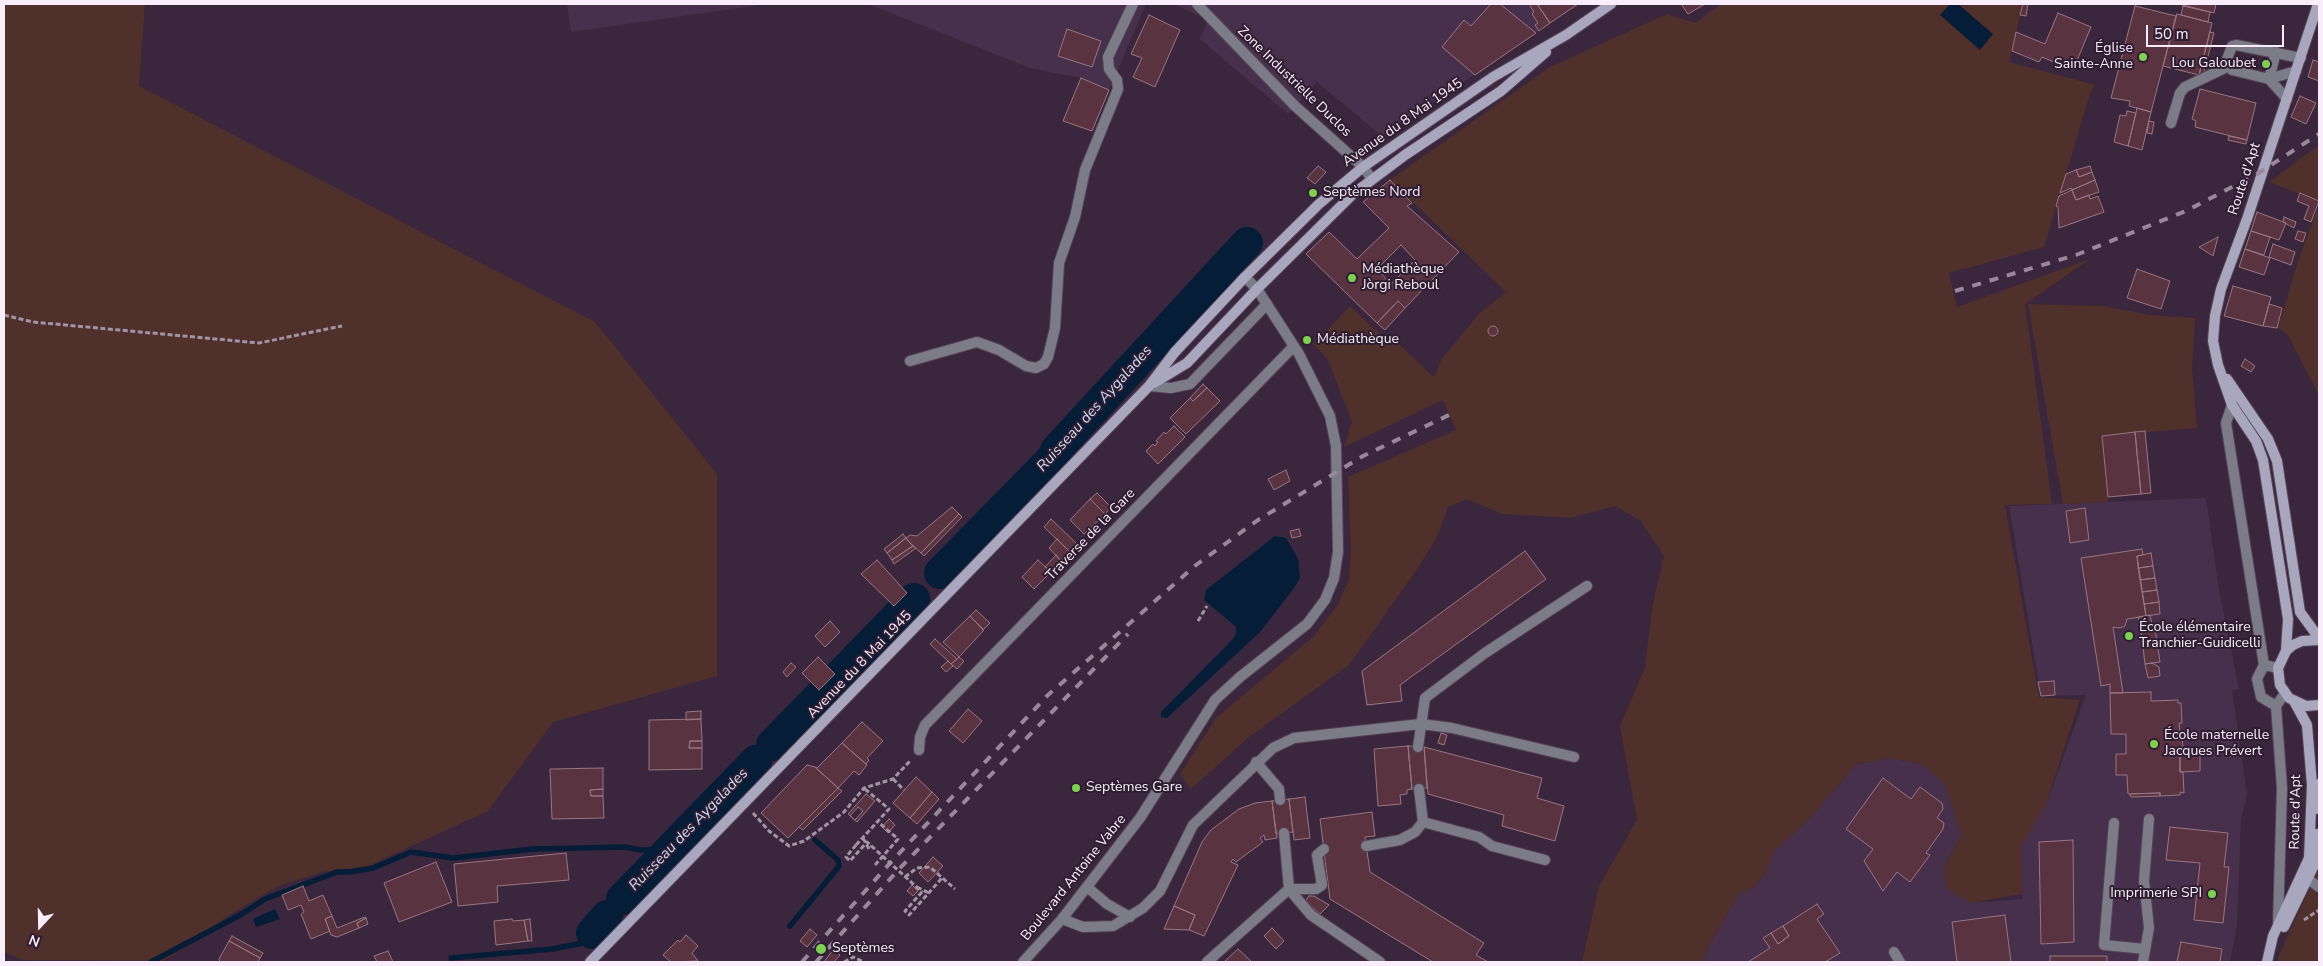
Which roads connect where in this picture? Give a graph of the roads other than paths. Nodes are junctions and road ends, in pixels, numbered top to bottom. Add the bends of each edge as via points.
1 (1134, 4) edge
2 (1197, 4) edge
3 (1611, 4) edge
4 (2318, 4) edge
5 (1566, 35) junction
6 (2276, 52) junction
7 (2301, 58) junction
8 (2227, 67) junction
9 (2296, 71) junction
10 (2269, 79) junction
11 (2287, 99) junction
12 (2172, 123) dead end
13 (1363, 167) junction
14 (1372, 179) junction
15 (1245, 277) junction
16 (1257, 289) junction
17 (1266, 304) junction
18 (1294, 346) junction
19 (910, 361) dead end
20 (2218, 365) junction
21 (1149, 386) junction
22 (2232, 405) junction
23 (1587, 586) dead end
24 (2319, 639) edge
25 (2286, 651) junction
26 (2264, 665) junction
27 (2278, 668) junction
28 (2285, 693) junction
29 (2294, 701) junction
30 (2319, 705) edge
31 (2276, 706) junction
32 (1421, 724) junction
33 (1418, 747) dead end
34 (919, 750) road end
35 (1574, 757) dead end
36 (1256, 762) junction
37 (2319, 784) edge
38 (1419, 789) dead end
39 (1280, 800) dead end
40 (2149, 819) dead end
41 (1424, 822) junction
42 (2114, 823) dead end
43 (1284, 833) dead end
44 (1366, 846) dead end
45 (1324, 849) dead end
46 (1546, 860) dead end
47 (2308, 879) junction
48 (1087, 887) junction
49 (2319, 887) edge
50 (1289, 889) junction
51 (1130, 917) junction
52 (1062, 919) junction
53 (2278, 926) junction
54 (2145, 949) junction
55 (2271, 949) junction
56 (1894, 952) dead end
57 (590, 962) edge
58 (1023, 962) edge
59 (1207, 962) edge
60 (1380, 962) edge
61 (1900, 962) edge
62 (2143, 962) edge
63 (2267, 962) edge

1 - 19 street via 1108,57 1109,70 1117,80 1118,89 1085,170 1075,217 1059,263 1054,328 1044,364 1036,368 1026,366 977,342
2 - 13 street, Zone Industrielle Duclos via 1295,106
3 - 5 main road, Avenue du 8 Mai 1945
4 - 7 main road, Route d'Apt
5 - 13 main road, Avenue du 8 Mai 1945 via 1493,77
5 - 14 main road, Avenue du 8 Mai 1945 via 1500,91
6 - 7 street
6 - 8 street via 2232,46
6 - 10 street
7 - 9 main road, Route d'Apt
8 - 10 street
8 - 12 street via 2185,87 2180,93
9 - 10 street
9 - 11 main road, Route d'Apt
10 - 11 street
11 - 20 main road, Route d'Apt via 2221,289 2213,341
13 - 14 street, Zone Industrielle Duclos
13 - 15 main road, Avenue du 8 Mai 1945 via 1319,204
14 - 16 main road, Avenue du 8 Mai 1945
15 - 16 street, Boulevard Antoine Vabre
15 - 21 main road, Avenue du 8 Mai 1945 via 1174,352
16 - 17 street, Boulevard Antoine Vabre
16 - 21 main road, Avenue du 8 Mai 1945 via 1187,363
17 - 18 street, Boulevard Antoine Vabre
17 - 21 street via 1190,384 1171,388
18 - 34 street, Traverse de la Gare via 925,725
18 - 48 street, Boulevard Antoine Vabre via 1330,416 1336,446 1338,552 1334,578 1325,600 1307,624 1215,700 1140,818
20 - 22 main road, Route d'Apt
20 - 24 main road, Route d'Apt via 2268,439 2277,461 2300,612
21 - 57 main road, Avenue du 8 Mai 1945
22 - 25 main road, Route d'Apt via 2256,441 2263,460 2288,619
22 - 26 street via 2226,423
23 - 32 street via 1485,652 1425,698
24 - 25 main road via 2302,641
25 - 27 main road
26 - 27 street
26 - 31 street via 2257,679 2261,697
27 - 28 main road via 2280,685
28 - 29 main road
28 - 31 street
29 - 30 main road via 2306,706
29 - 53 main road, Route d'Apt via 2307,725 2312,785 2308,858
31 - 53 street via 2282,788
32 - 33 street
32 - 35 street via 1452,728
32 - 36 street via 1294,738 1273,748
36 - 39 street via 1279,790
36 - 51 street via 1193,825 1160,891
37 - 47 main road, Route d'Apt via 2316,861
38 - 41 street
40 - 54 street via 2144,881 2148,928
41 - 44 street via 1416,832 1400,840
41 - 46 street via 1479,837 1492,846
42 - 54 street via 2104,945
43 - 50 street
45 - 50 street via 1317,855 1322,885 1316,889
47 - 49 street
47 - 55 main road, Route d'Apt
48 - 51 street
48 - 52 street, Boulevard Antoine Vabre
50 - 59 street
50 - 60 street via 1311,915
51 - 52 street via 1113,926 1083,927
52 - 58 street, Boulevard Antoine Vabre
53 - 55 main road, Route d'Apt
54 - 62 street
55 - 63 main road, Route d'Apt
56 - 61 street

